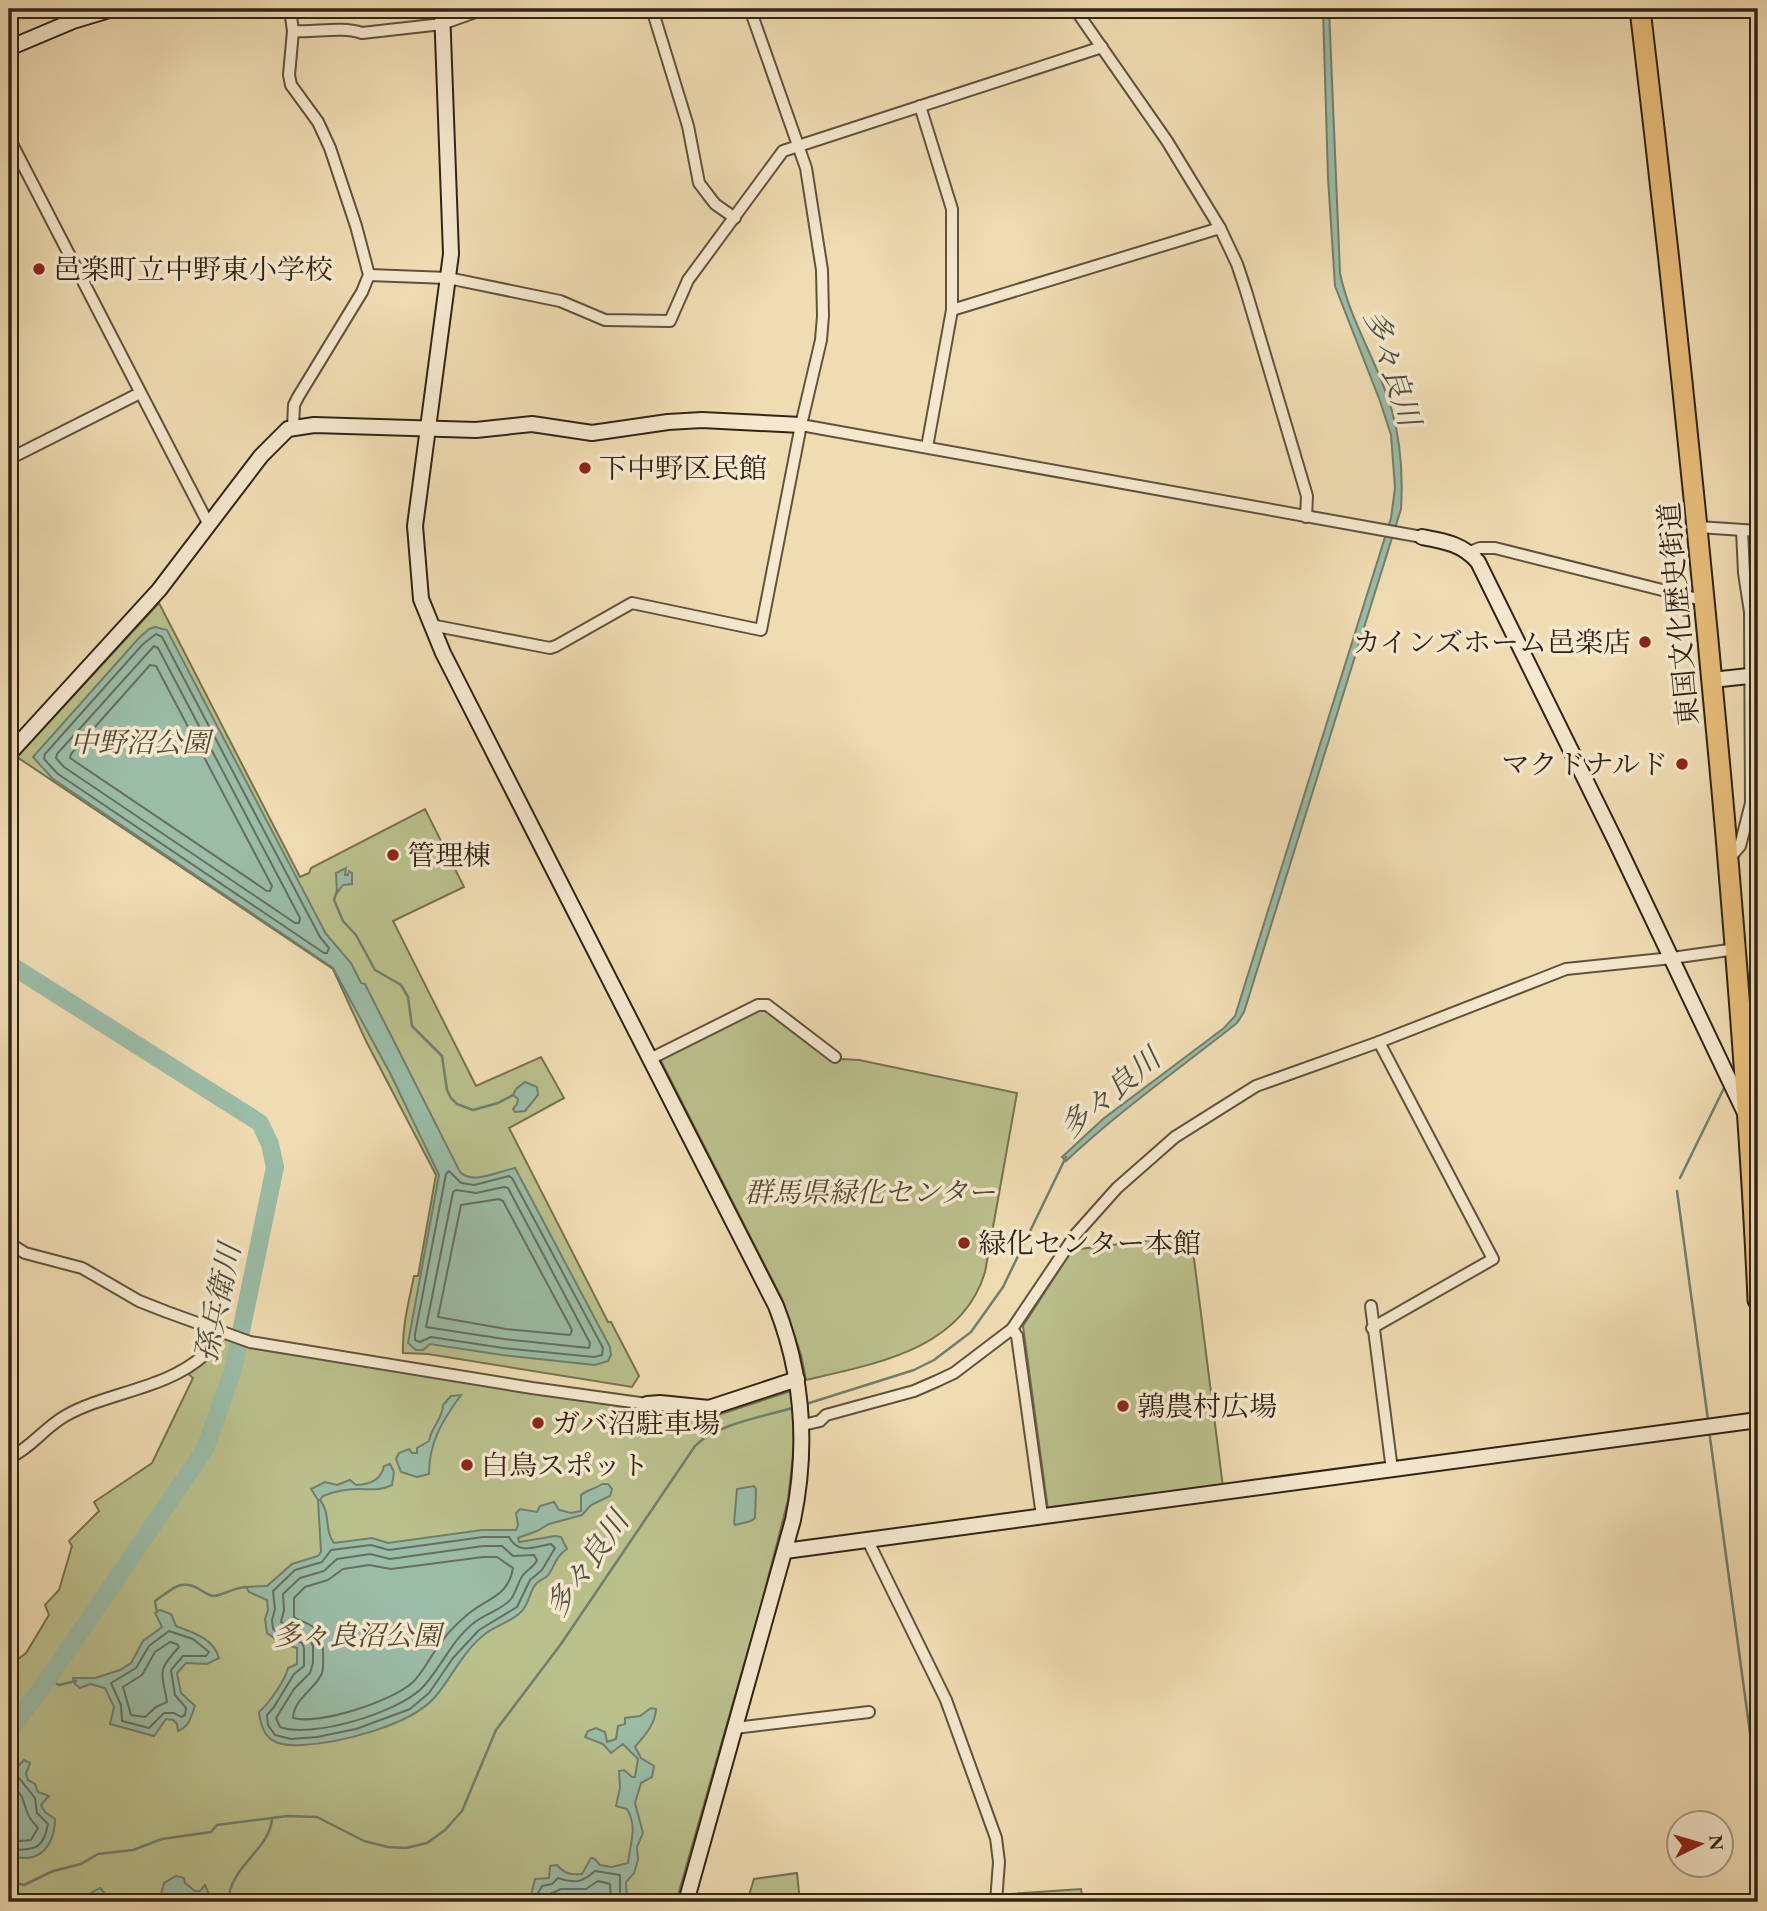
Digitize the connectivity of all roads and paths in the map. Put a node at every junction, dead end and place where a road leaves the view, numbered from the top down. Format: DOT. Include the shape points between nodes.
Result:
graph roads {
  1 [pos="113,9"];
  2 [pos="290,9"];
  3 [pos="442,9"];
  4 [pos="484,9"];
  5 [pos="652,9"];
  6 [pos="750,9"];
  7 [pos="1075,9"];
  8 [pos="1640,9"];
  9 [pos="442,24"];
  10 [pos="293,31"];
  11 [pos="1102,47"];
  12 [pos="9,48"];
  13 [pos="920,106"];
  14 [pos="9,138"];
  15 [pos="797,145"];
  16 [pos="735,218"];
  17 [pos="1220,228"];
  18 [pos="369,275"];
  19 [pos="448,278"];
  20 [pos="952,310"];
  21 [pos="141,393"];
  22 [pos="801,425"];
  23 [pos="293,427"];
  24 [pos="427,427"];
  25 [pos="927,447"];
  26 [pos="9,459"];
  27 [pos="1306,517"];
  28 [pos="209,525"];
  29 [pos="1698,527"];
  30 [pos="1742,530"];
  31 [pos="1758,531"];
  32 [pos="1415,535"];
  33 [pos="1470,552"];
  34 [pos="1706,601"];
  35 [pos="431,625"];
  36 [pos="1754,675"];
  37 [pos="1712,680"];
  38 [pos="9,754"];
  39 [pos="1728,860"];
  40 [pos="1736,949"];
  41 [pos="1672,958"];
  42 [pos="1379,1042"];
  43 [pos="835,1057"];
  44 [pos="650,1059"];
  45 [pos="1755,1127"];
  46 [pos="9,1243"];
  47 [pos="24,1253"];
  48 [pos="9,1256"];
  49 [pos="1758,1300"];
  50 [pos="1371,1306"];
  51 [pos="1372,1328"];
  52 [pos="1012,1329"];
  53 [pos="222,1333"];
  54 [pos="798,1385"];
  55 [pos="647,1404"];
  56 [pos="1758,1420"];
  57 [pos="803,1423"];
  58 [pos="9,1458"];
  59 [pos="1392,1470"];
  60 [pos="1042,1516"];
  61 [pos="868,1541"];
  62 [pos="785,1551"];
  63 [pos="869,1712"];
  64 [pos="735,1728"];
  65 [pos="686,1902"];
  66 [pos="996,1902"];
  1 -- 12 [label="street"];
  2 -- 10 [label="street"];
  3 -- 9 [label="street"];
  4 -- 9 [label="street"];
  5 -- 16 [label="street" via="688,126 699,183 715,204"];
  6 -- 15 [label="street"];
  7 -- 11 [label="street"];
  8 -- 29 [label="highway, 東国文化歴史街道"];
  9 -- 10 [label="street" via="362,33"];
  9 -- 19 [label="street" via="452,239"];
  10 -- 18 [label="street" via="291,85 330,148"];
  11 -- 13 [label="street"];
  11 -- 17 [label="street"];
  13 -- 15 [label="street"];
  13 -- 20 [label="street" via="952,209"];
  14 -- 21 [label="street"];
  15 -- 16 [label="street" via="783,151"];
  15 -- 22 [label="street" via="806,168 817,234 823,316"];
  16 -- 19 [label="street" via="688,280 670,321 605,320 560,301"];
  17 -- 20 [label="street"];
  17 -- 27 [label="street" via="1246,290 1307,496"];
  18 -- 19 [label="street"];
  18 -- 23 [label="street" via="298,397"];
  19 -- 24 [label="street"];
  20 -- 25 [label="street"];
  21 -- 26 [label="street"];
  21 -- 28 [label="street"];
  22 -- 24 [label="street" via="702,420 592,433 532,424 476,430"];
  22 -- 25 [label="street"];
  22 -- 35 [label="street" via="761,630 632,603 550,648"];
  23 -- 24 [label="street"];
  23 -- 28 [label="street" via="261,456"];
  24 -- 35 [label="street" via="415,526 421,599"];
  25 -- 27 [label="street"];
  27 -- 32 [label="street"];
  28 -- 38 [label="street" via="159,590"];
  29 -- 30 [label="street"];
  29 -- 34 [label="highway, 東国文化歴史街道"];
  30 -- 31 [label="street"];
  30 -- 36 [label="street"];
  32 -- 33 [label="street"];
  33 -- 34 [label="street" via="1495,548"];
  33 -- 41 [label="street" via="1498,600"];
  34 -- 37 [label="highway, 東国文化歴史街道"];
  35 -- 44 [label="street"];
  36 -- 37 [label="street"];
  36 -- 39 [label="street" via="1751,803 1740,846"];
  37 -- 39 [label="highway, 東国文化歴史街道"];
  39 -- 40 [label="highway, 東国文化歴史街道"];
  40 -- 41 [label="street"];
  40 -- 45 [label="highway, 東国文化歴史街道"];
  41 -- 42 [label="street" via="1566,969"];
  41 -- 45 [label="street"];
  42 -- 51 [label="street" via="1493,1259"];
  42 -- 52 [label="street" via="1256,1086 1175,1137 1093,1213"];
  43 -- 44 [label="street" via="767,1005 758,1005"];
  44 -- 54 [label="street" via="776,1306"];
  45 -- 49 [label="highway, 東国文化歴史街道"];
  46 -- 47 [label="street"];
  47 -- 48 [label="street"];
  47 -- 53 [label="street" via="82,1268 139,1301"];
  50 -- 51 [label="street"];
  51 -- 59 [label="street"];
  52 -- 57 [label="street" via="937,1381"];
  52 -- 60 [label="street" via="1017,1336"];
  53 -- 55 [label="street" via="250,1342"];
  53 -- 58 [label="street" via="204,1356 182,1369 67,1415"];
  54 -- 55 [label="street" via="709,1408"];
  54 -- 57 [label="street"];
  56 -- 59 [label="street"];
  57 -- 62 [label="street" via="799,1494"];
  59 -- 60 [label="street"];
  60 -- 61 [label="street"];
  61 -- 62 [label="street"];
  61 -- 66 [label="street" via="946,1700 996,1838"];
  62 -- 64 [label="street"];
  63 -- 64 [label="street"];
  64 -- 65 [label="street"];
}
